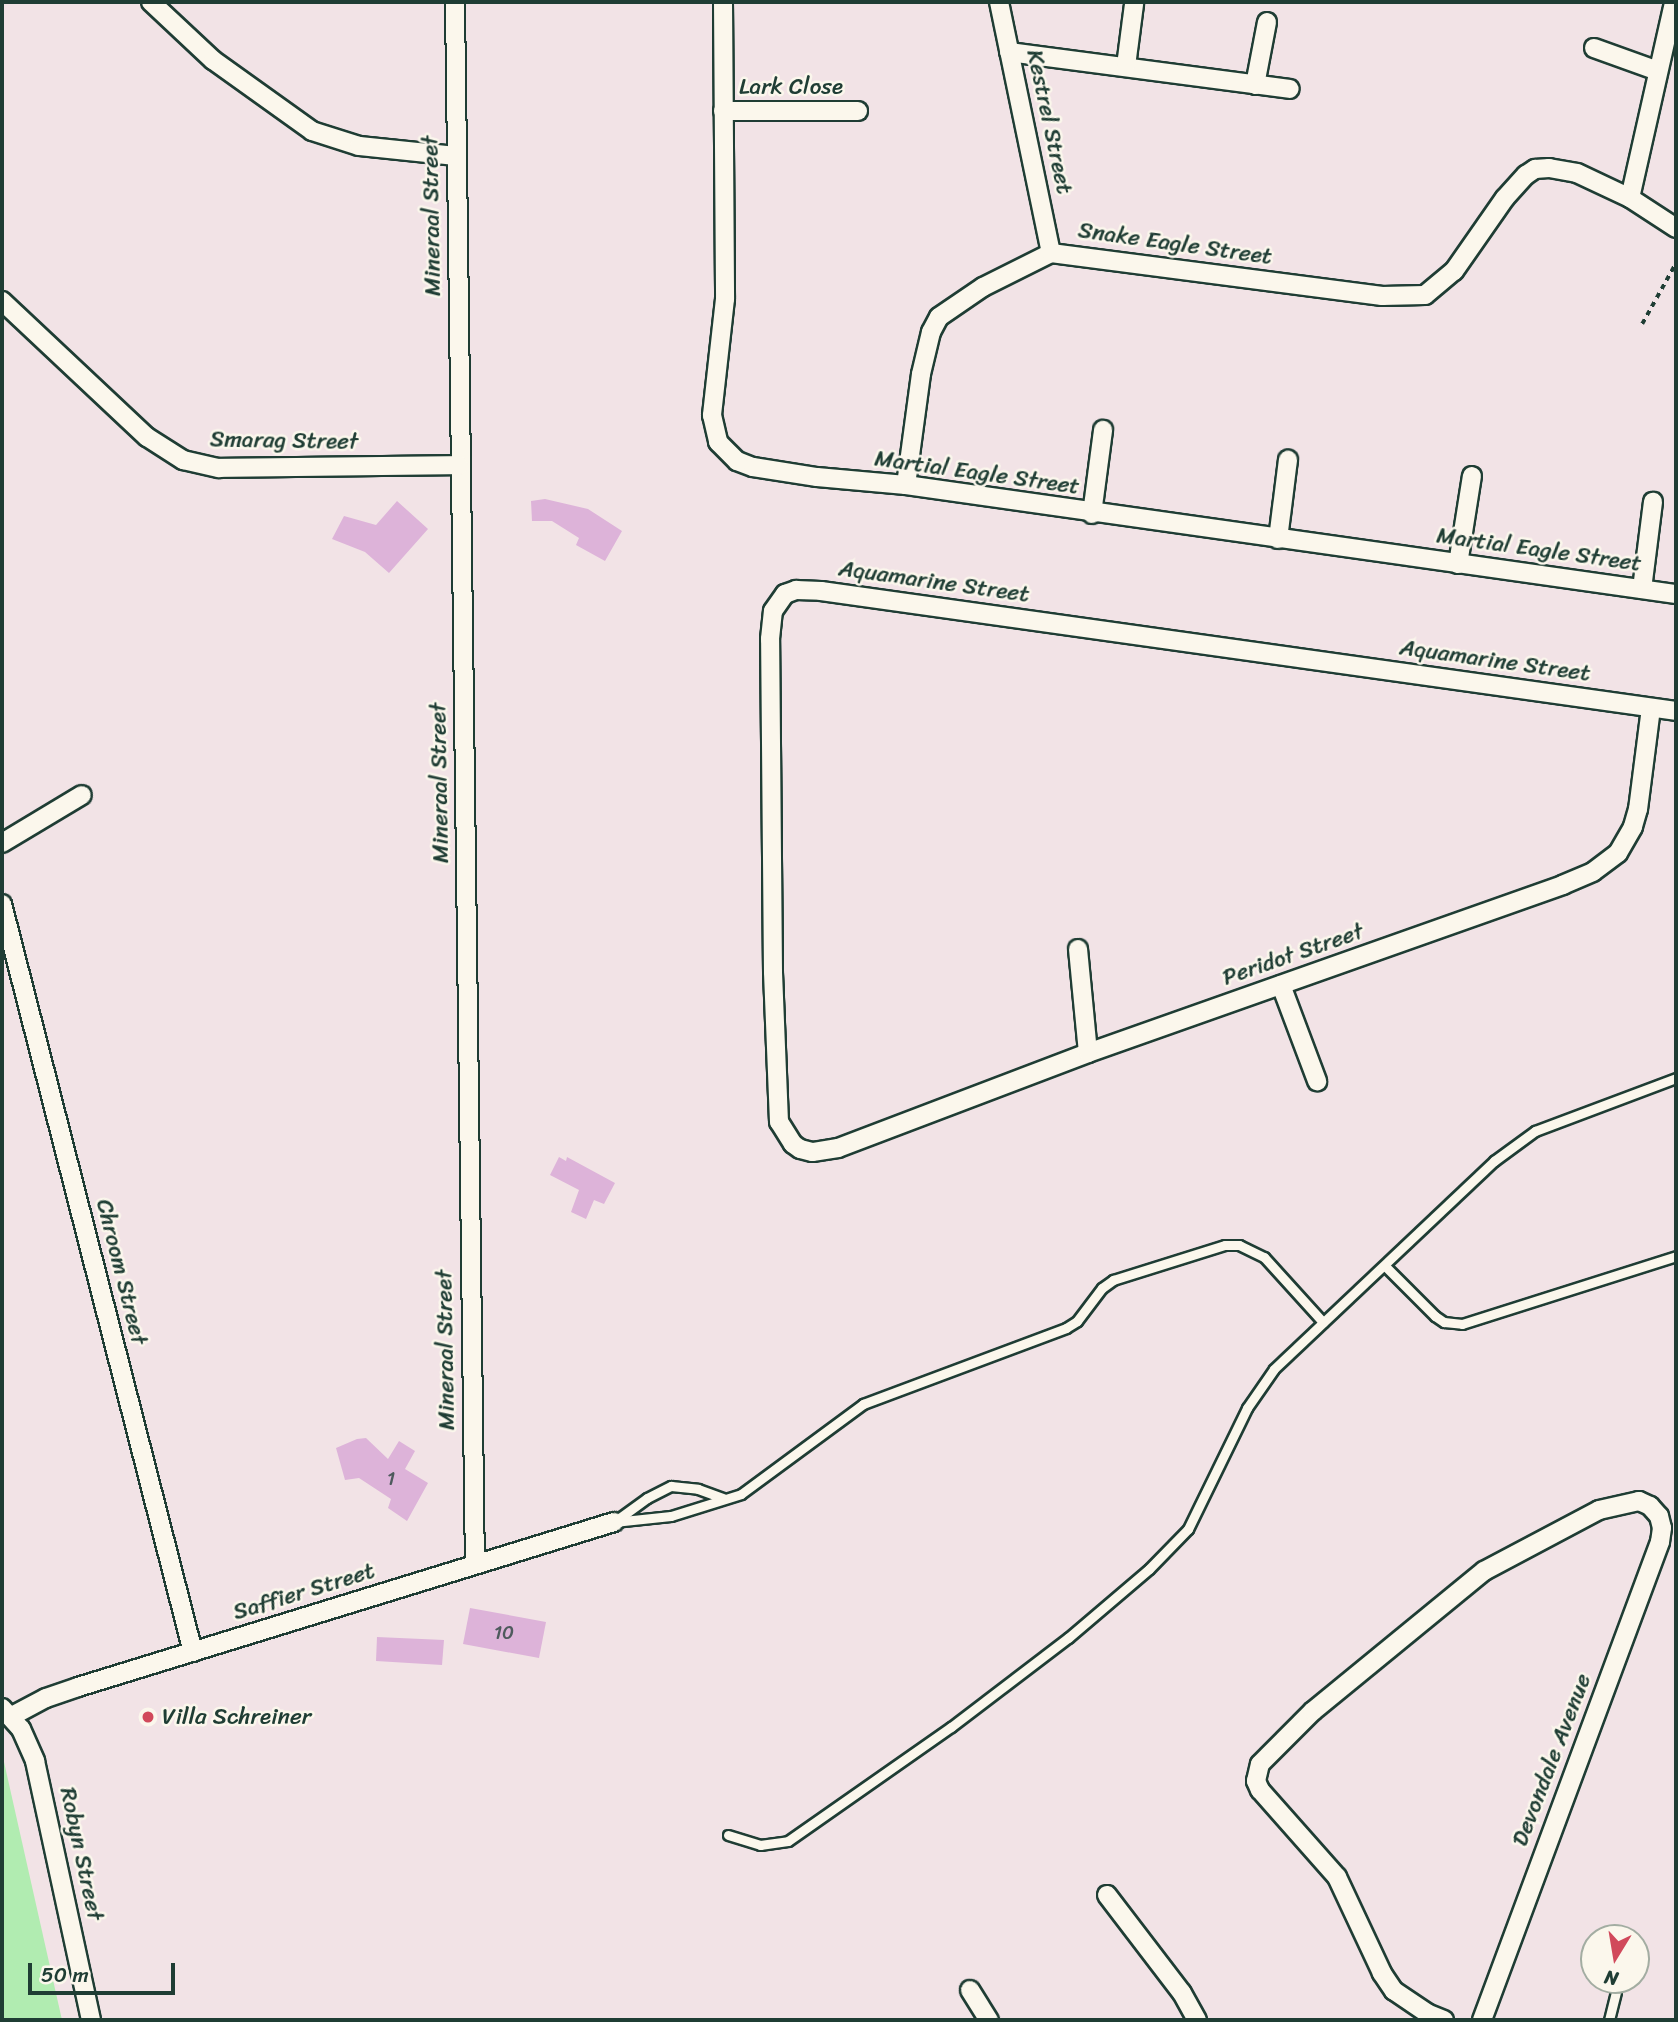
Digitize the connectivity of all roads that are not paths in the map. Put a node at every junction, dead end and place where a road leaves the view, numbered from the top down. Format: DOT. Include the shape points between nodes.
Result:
graph roads {
  1 [pos="151,2"];
  2 [pos="455,2"];
  3 [pos="723,2"];
  4 [pos="999,2"];
  5 [pos="1674,2"];
  6 [pos="1134,4"];
  7 [pos="1266,22"];
  8 [pos="1594,48"];
  9 [pos="1009,52"];
  10 [pos="1126,66"];
  11 [pos="1658,71"];
  12 [pos="1255,85"];
  13 [pos="1290,89"];
  14 [pos="723,111"];
  15 [pos="858,111"];
  16 [pos="456,156"];
  17 [pos="1630,198"];
  18 [pos="1676,228"];
  19 [pos="1051,253"];
  20 [pos="2,302"];
  21 [pos="1103,430"];
  22 [pos="1288,460"];
  23 [pos="459,465"];
  24 [pos="1472,476"];
  25 [pos="906,485"];
  26 [pos="1653,502"];
  27 [pos="1092,514"];
  28 [pos="1278,539"];
  29 [pos="1458,564"];
  30 [pos="1642,589"];
  31 [pos="1676,594"];
  32 [pos="1651,708"];
  33 [pos="1676,711"];
  34 [pos="82,795"];
  35 [pos="2,844"];
  36 [pos="2,904"];
  37 [pos="1077,949"];
  38 [pos="1282,985"];
  39 [pos="1088,1053"];
  40 [pos="1676,1078"];
  41 [pos="1317,1081"];
  42 [pos="838,1149"];
  43 [pos="1676,1256"];
  44 [pos="1385,1266"];
  45 [pos="1323,1322"];
  46 [pos="723,1498"];
  47 [pos="614,1522"];
  48 [pos="475,1564"];
  49 [pos="193,1652"];
  50 [pos="7,1712"];
  51 [pos="728,1836"];
  52 [pos="1107,1895"];
  53 [pos="970,1990"];
  54 [pos="1615,1994"];
  55 [pos="91,2020"];
  56 [pos="989,2020"];
  57 [pos="1197,2020"];
  58 [pos="1444,2020"];
  59 [pos="1482,2020"];
  60 [pos="1609,2020"];
  1 -- 16 [label="street" via="213,60 312,131 359,146"];
  2 -- 16 [label="street, Mineraal Street"];
  3 -- 14 [label="street, Martial Eagle Street"];
  4 -- 9 [label="street, Kestrel Street"];
  5 -- 11 [label="street"];
  6 -- 10 [label="street"];
  7 -- 12 [label="street"];
  8 -- 11 [label="street"];
  9 -- 10 [label="street"];
  9 -- 19 [label="street, Kestrel Street"];
  10 -- 12 [label="street"];
  11 -- 17 [label="street"];
  12 -- 13 [label="street"];
  14 -- 15 [label="street, Lark Close"];
  14 -- 25 [label="street, Martial Eagle Street" via="726,299 712,415 718,442 737,461 753,467"];
  16 -- 23 [label="street, Mineraal Street"];
  17 -- 18 [label="street"];
  17 -- 19 [label="street, Snake Eagle Street" via="1563,168 1535,169 1505,198 1454,271 1425,295 1382,296"];
  19 -- 25 [label="street, Snake Eagle Street" via="983,287 939,317 921,374"];
  20 -- 23 [label="street, Smarag Street" via="147,438 183,460 219,468"];
  21 -- 27 [label="street"];
  22 -- 28 [label="street"];
  23 -- 48 [label="street, Mineraal Street"];
  24 -- 29 [label="street"];
  25 -- 27 [label="street, Martial Eagle Street"];
  26 -- 30 [label="street"];
  27 -- 28 [label="street, Martial Eagle Street"];
  28 -- 29 [label="street, Martial Eagle Street"];
  29 -- 30 [label="street, Martial Eagle Street"];
  30 -- 31 [label="street, Martial Eagle Street"];
  32 -- 33 [label="street, Aquamarine Street"];
  32 -- 38 [label="street, Peridot Street" via="1638,809 1628,839 1606,864 1563,885"];
  32 -- 42 [label="street, Aquamarine Street" via="821,591 785,594 773,611 770,639 776,1103 779,1122 793,1144 812,1152"];
  34 -- 35 [label="street"];
  36 -- 49 [label="street, Chroom Street"];
  37 -- 39 [label="street"];
  38 -- 39 [label="street, Peridot Street"];
  38 -- 41 [label="street"];
  39 -- 42 [label="street, Peridot Street"];
  40 -- 44 [label="lane" via="1564,1118 1525,1137"];
  43 -- 44 [label="lane" via="1462,1324 1435,1316"];
  44 -- 45 [label="lane"];
  45 -- 46 [label="lane" via="1264,1257 1239,1245 1225,1245 1112,1280 1066,1328 863,1404 747,1490"];
  45 -- 51 [label="lane" via="1259,1386 1195,1519 1149,1569 951,1727 804,1831 788,1841 767,1845"];
  46 -- 47 [label="lane" via="671,1516"];
  46 -- 47 [label="lane" via="671,1486"];
  47 -- 48 [label="street, Saffier Street"];
  48 -- 49 [label="street, Saffier Street"];
  49 -- 50 [label="street, Saffier Street"];
  50 -- 55 [label="street, Robyn Street" via="27,1741 45,1797"];
  52 -- 57 [label="street" via="1182,1993"];
  53 -- 56 [label="street"];
  54 -- 60 [label="lane"];
  58 -- 59 [label="street, Devondale Avenue" via="1394,1991 1337,1877 1260,1790 1256,1782 1259,1764 1313,1711 1484,1571 1599,1510 1639,1501 1659,1516 1662,1528 1654,1562"];
}
